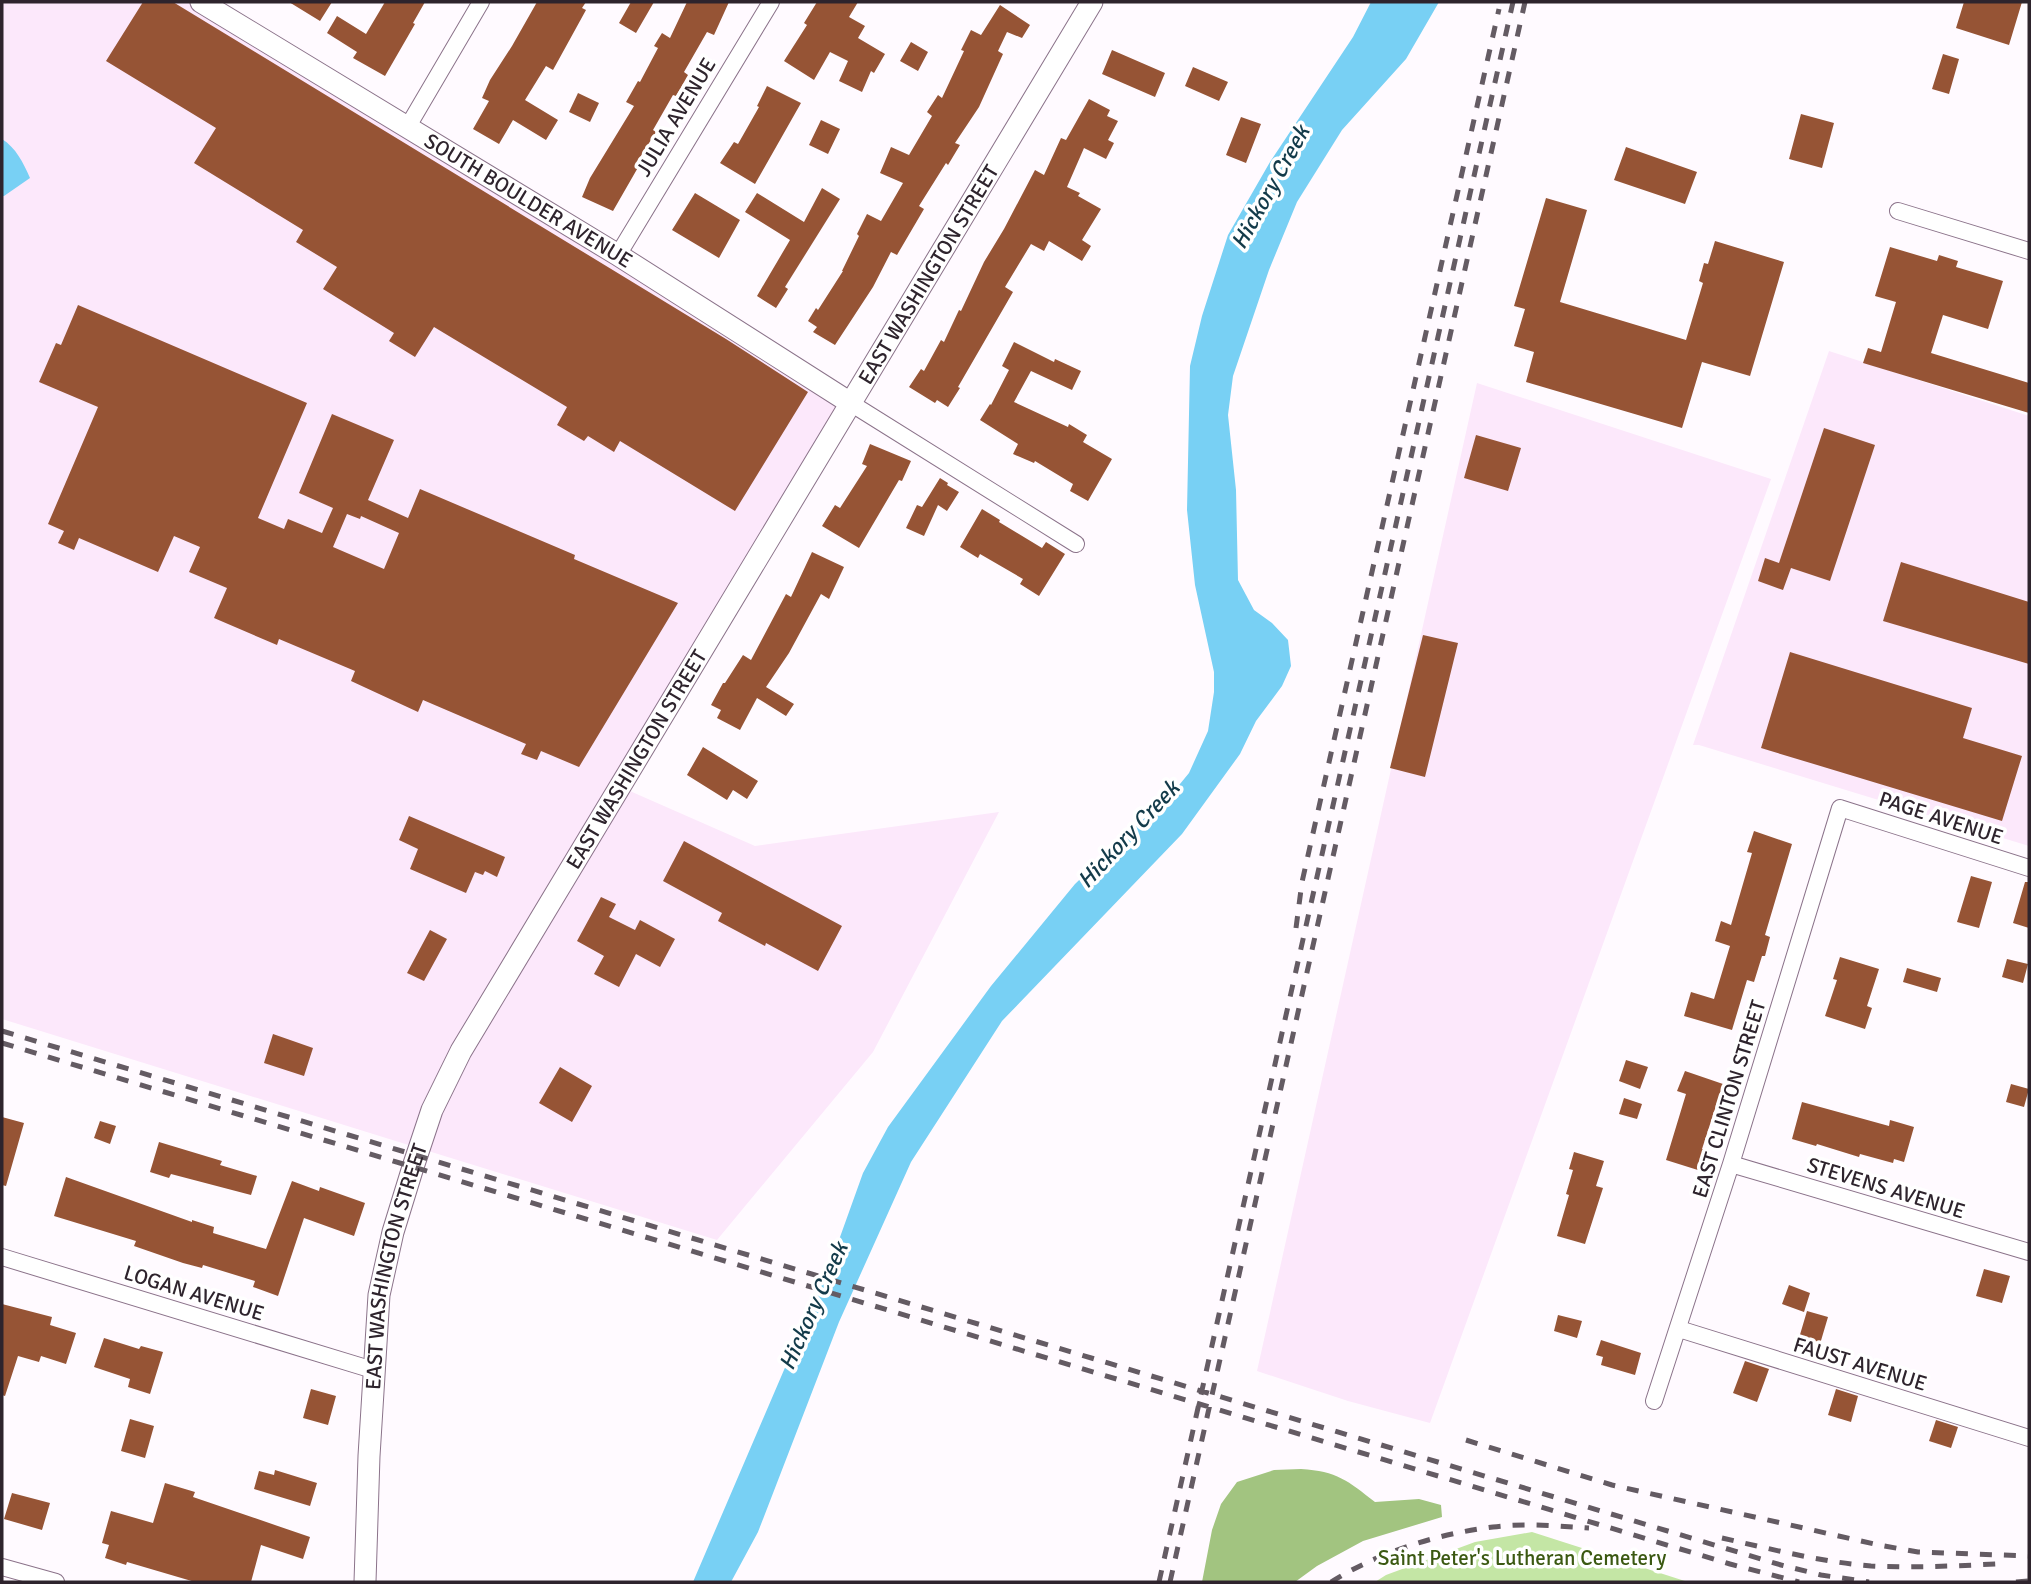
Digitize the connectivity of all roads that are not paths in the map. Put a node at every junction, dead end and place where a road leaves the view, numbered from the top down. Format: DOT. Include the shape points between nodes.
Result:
graph roads {
  1 [pos="201,2"];
  2 [pos="481,2"];
  3 [pos="771,2"];
  4 [pos="1092,2"];
  5 [pos="407,128"];
  6 [pos="1898,211"];
  7 [pos="2029,251"];
  8 [pos="618,255"];
  9 [pos="852,404"];
  10 [pos="1076,544"];
  11 [pos="1840,808"];
  12 [pos="2029,868"];
  13 [pos="1731,1164"];
  14 [pos="2029,1252"];
  15 [pos="2,1257"];
  16 [pos="1679,1329"];
  17 [pos="373,1370"];
  18 [pos="1654,1401"];
  19 [pos="2029,1438"];
  20 [pos="2,1567"];
  21 [pos="56,1582"];
  22 [pos="365,1582"];
  1 -- 5 [label="street, SOUTH BOULDER AVENUE"];
  2 -- 5 [label="street"];
  3 -- 8 [label="street, JULIA AVENUE"];
  4 -- 9 [label="street, EAST WASHINGTON STREET"];
  5 -- 8 [label="street, SOUTH BOULDER AVENUE"];
  6 -- 7 [label="street"];
  8 -- 9 [label="street, SOUTH BOULDER AVENUE"];
  9 -- 10 [label="street"];
  9 -- 17 [label="street, EAST WASHINGTON STREET" via="461,1051 432,1110 393,1232 379,1295"];
  11 -- 12 [label="street, PAGE AVENUE"];
  11 -- 13 [label="street, EAST CLINTON STREET"];
  13 -- 14 [label="street, STEVENS AVENUE"];
  13 -- 16 [label="street, EAST CLINTON STREET"];
  15 -- 17 [label="street, LOGAN AVENUE"];
  16 -- 18 [label="street, EAST CLINTON STREET"];
  16 -- 19 [label="street, FAUST AVENUE"];
  17 -- 22 [label="street, EAST WASHINGTON STREET"];
  20 -- 21 [label="street"];
}
